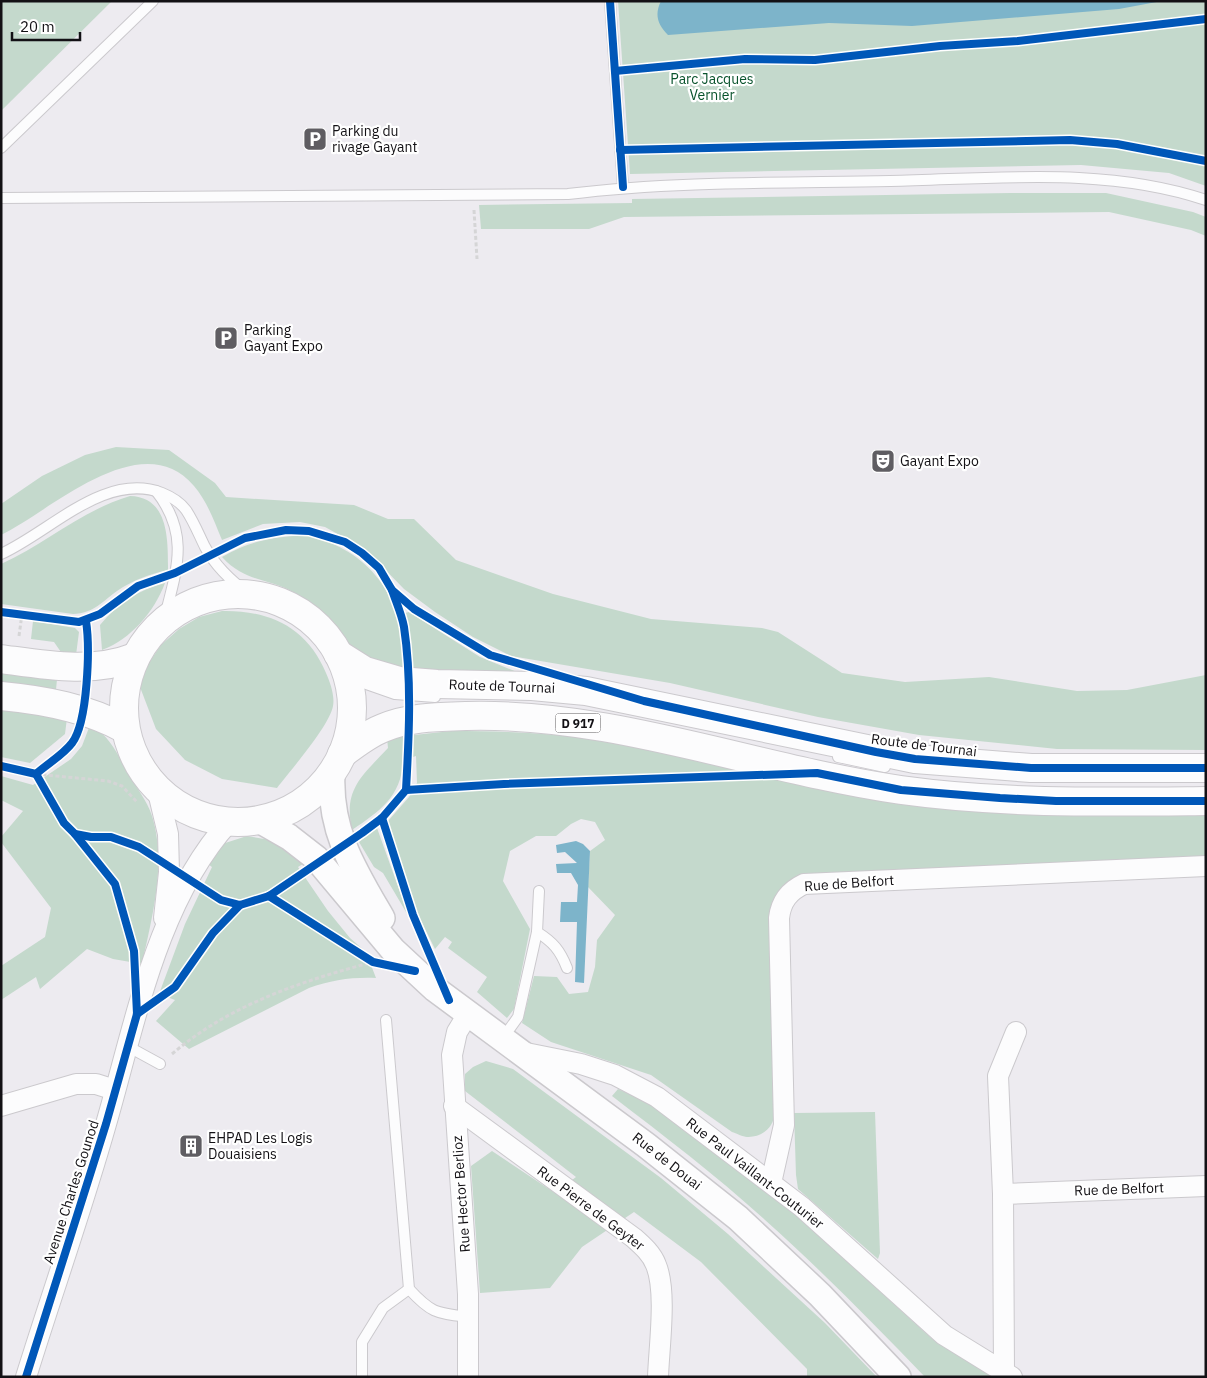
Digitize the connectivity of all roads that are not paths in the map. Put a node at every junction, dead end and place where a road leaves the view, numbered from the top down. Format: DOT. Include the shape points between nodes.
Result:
graph roads {
  1 [pos="153,1"];
  2 [pos="610,1"];
  3 [pos="1,148"];
  4 [pos="623,187"];
  5 [pos="2,197"];
  6 [pos="1206,200"];
  7 [pos="155,490"];
  8 [pos="1,554"];
  9 [pos="249,594"];
  10 [pos="164,620"];
  11 [pos="9,652"];
  12 [pos="135,658"];
  13 [pos="342,664"];
  14 [pos="1,696"];
  15 [pos="449,697"];
  16 [pos="630,711"];
  17 [pos="705,727"];
  18 [pos="125,729"];
  19 [pos="827,754"];
  20 [pos="337,763"];
  21 [pos="891,768"];
  22 [pos="1206,768"];
  23 [pos="148,797"];
  24 [pos="1206,800"];
  25 [pos="259,820"];
  26 [pos="229,822"];
  27 [pos="1206,866"];
  28 [pos="539,891"];
  29 [pos="536,932"];
  30 [pos="163,935"];
  31 [pos="567,968"];
  32 [pos="415,971"];
  33 [pos="468,1014"];
  34 [pos="386,1020"];
  35 [pos="1016,1032"];
  36 [pos="511,1045"];
  37 [pos="127,1046"];
  38 [pos="160,1064"];
  39 [pos="115,1090"];
  40 [pos="1,1106"];
  41 [pos="454,1106"];
  42 [pos="771,1183"];
  43 [pos="1206,1186"];
  44 [pos="1003,1194"];
  45 [pos="409,1289"];
  46 [pos="468,1317"];
  47 [pos="1008,1374"];
  48 [pos="26,1377"];
  49 [pos="362,1377"];
  50 [pos="468,1377"];
  51 [pos="658,1377"];
  52 [pos="898,1377"];
  1 -- 3 [label="lane"];
  2 -- 4 [label="lane"];
  4 -- 5 [label="lane" via="568,194"];
  4 -- 6 [label="lane" via="1055,178 1129,181"];
  7 -- 8 [label="lane" via="134,487 106,494"];
  7 -- 9 [label="lane" via="171,496 185,509 210,557 226,576"];
  7 -- 10 [label="lane" via="171,513 178,534 175,573"];
  9 -- 10 [label="main road" via="210,597 186,606"];
  9 -- 13 [label="main road" via="273,600 306,616 324,634"];
  10 -- 12 [label="main road"];
  11 -- 12 [label="main road" via="74,667 113,664"];
  12 -- 18 [label="main road" via="124,692"];
  13 -- 15 [label="lane" via="366,686 395,694"];
  13 -- 20 [label="main road" via="351,697 351,714"];
  13 -- 22 [label="main road, Route de Tournai / D 917" via="399,681 586,691 915,759 1030,768"];
  14 -- 18 [label="main road" via="70,707"];
  16 -- 17 [label="lane"];
  18 -- 23 [label="main road"];
  19 -- 21 [label="lane"];
  20 -- 24 [label="main road, D 917" via="366,736 403,722 438,717 535,718 623,730 901,790 1056,801"];
  20 -- 25 [label="main road" via="315,792 294,807"];
  20 -- 32 [label="street, Rue de Douai" via="333,810 342,843"];
  23 -- 26 [label="main road" via="206,818"];
  23 -- 30 [label="street, Avenue Charles Gounod" via="167,823 169,853"];
  25 -- 26 [label="main road"];
  25 -- 32 [label="street, Rue de Douai" via="316,858 393,950"];
  26 -- 30 [label="street, Avenue Charles Gounod" via="193,872"];
  27 -- 42 [label="street, Rue de Belfort" via="804,884 796,888 783,901 779,918 784,1125"];
  28 -- 29 [label="lane"];
  29 -- 31 [label="lane" via="553,943"];
  29 -- 36 [label="lane"];
  30 -- 37 [label="street, Avenue Charles Gounod"];
  32 -- 33 [label="street, Rue de Douai"];
  33 -- 36 [label="street, Rue de Douai"];
  33 -- 41 [label="street, Rue Hector Berlioz" via="457,1032 453,1048"];
  34 -- 45 [label="lane"];
  35 -- 44 [label="street" via="998,1076"];
  36 -- 42 [label="street, Rue Paul Vaillant-Couturier" via="629,1081 671,1107"];
  36 -- 52 [label="street, Rue de Douai" via="716,1200 798,1273"];
  37 -- 38 [label="lane"];
  37 -- 39 [label="street, Avenue Charles Gounod"];
  39 -- 40 [label="street" via="96,1084 76,1084"];
  39 -- 48 [label="street, Avenue Charles Gounod"];
  41 -- 46 [label="street, Rue Hector Berlioz"];
  41 -- 51 [label="street, Rue Pierre de Geyter" via="634,1238 650,1255 656,1264 660,1284"];
  42 -- 47 [label="street, Rue Paul Vaillant-Couturier" via="944,1335"];
  43 -- 44 [label="street, Rue de Belfort"];
  44 -- 47 [label="street"];
  45 -- 46 [label="lane" via="427,1308"];
  45 -- 49 [label="lane" via="383,1308 362,1342"];
  46 -- 50 [label="street, Rue Hector Berlioz"];
}
